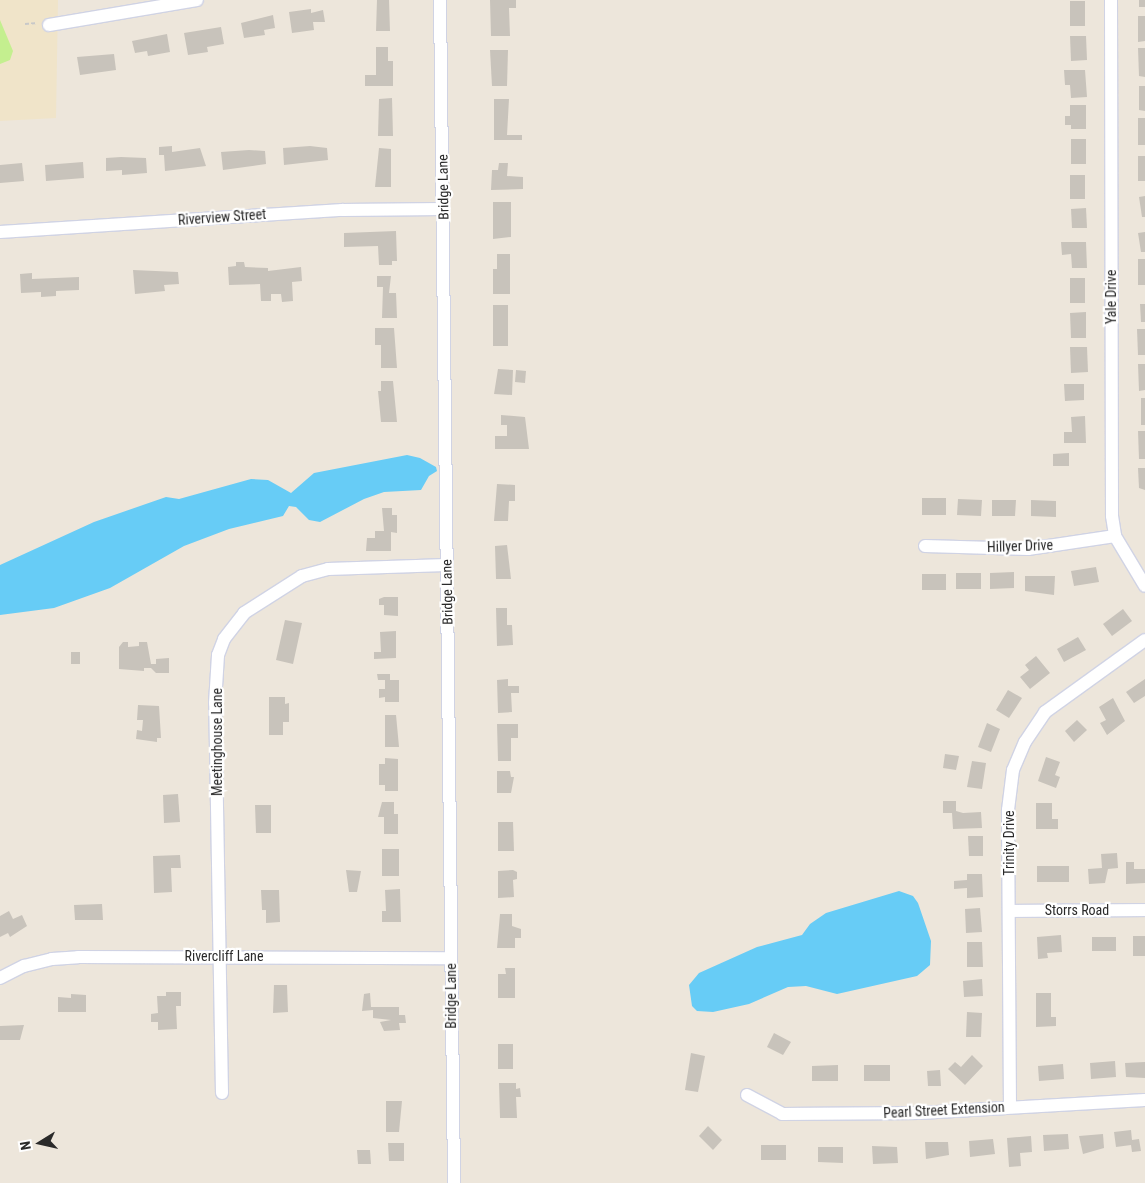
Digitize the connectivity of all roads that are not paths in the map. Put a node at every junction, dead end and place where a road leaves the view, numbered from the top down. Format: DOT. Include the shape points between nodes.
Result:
graph roads {
  1 [pos="198,0"];
  2 [pos="440,0"];
  3 [pos="1111,0"];
  4 [pos="45,24"];
  5 [pos="443,209"];
  6 [pos="0,232"];
  7 [pos="1115,536"];
  8 [pos="925,546"];
  9 [pos="446,565"];
  10 [pos="1145,586"];
  11 [pos="1145,640"];
  12 [pos="1145,910"];
  13 [pos="1009,911"];
  14 [pos="220,955"];
  15 [pos="451,958"];
  16 [pos="0,978"];
  17 [pos="222,1094"];
  18 [pos="747,1095"];
  19 [pos="1145,1100"];
  20 [pos="1010,1107"];
  21 [pos="454,1183"];
  1 -- 4 [label="street"];
  2 -- 5 [label="street, Bridge Lane"];
  3 -- 7 [label="street, Yale Drive" via="1111,472"];
  5 -- 6 [label="street, Riverview Street" via="336,210"];
  5 -- 9 [label="street, Bridge Lane"];
  7 -- 8 [label="street, Hillyer Drive" via="1038,548"];
  7 -- 10 [label="street, Yale Drive"];
  9 -- 14 [label="street, Meetinghouse Lane" via="328,569 302,576 244,613 227,632 218,655 215,703"];
  9 -- 15 [label="street, Bridge Lane"];
  11 -- 13 [label="street, Trinity Drive" via="1045,712 1025,742 1013,770 1008,810"];
  12 -- 13 [label="street, Storrs Road"];
  13 -- 20 [label="street, Trinity Drive"];
  14 -- 15 [label="street, Rivercliff Lane"];
  14 -- 16 [label="street, Rivercliff Lane" via="52,958 24,966"];
  14 -- 17 [label="street, Meetinghouse Lane"];
  15 -- 21 [label="street, Bridge Lane"];
  18 -- 20 [label="street, Pearl Street Extension" via="782,1114 920,1113"];
  19 -- 20 [label="street, Pearl Street Extension"];
}
